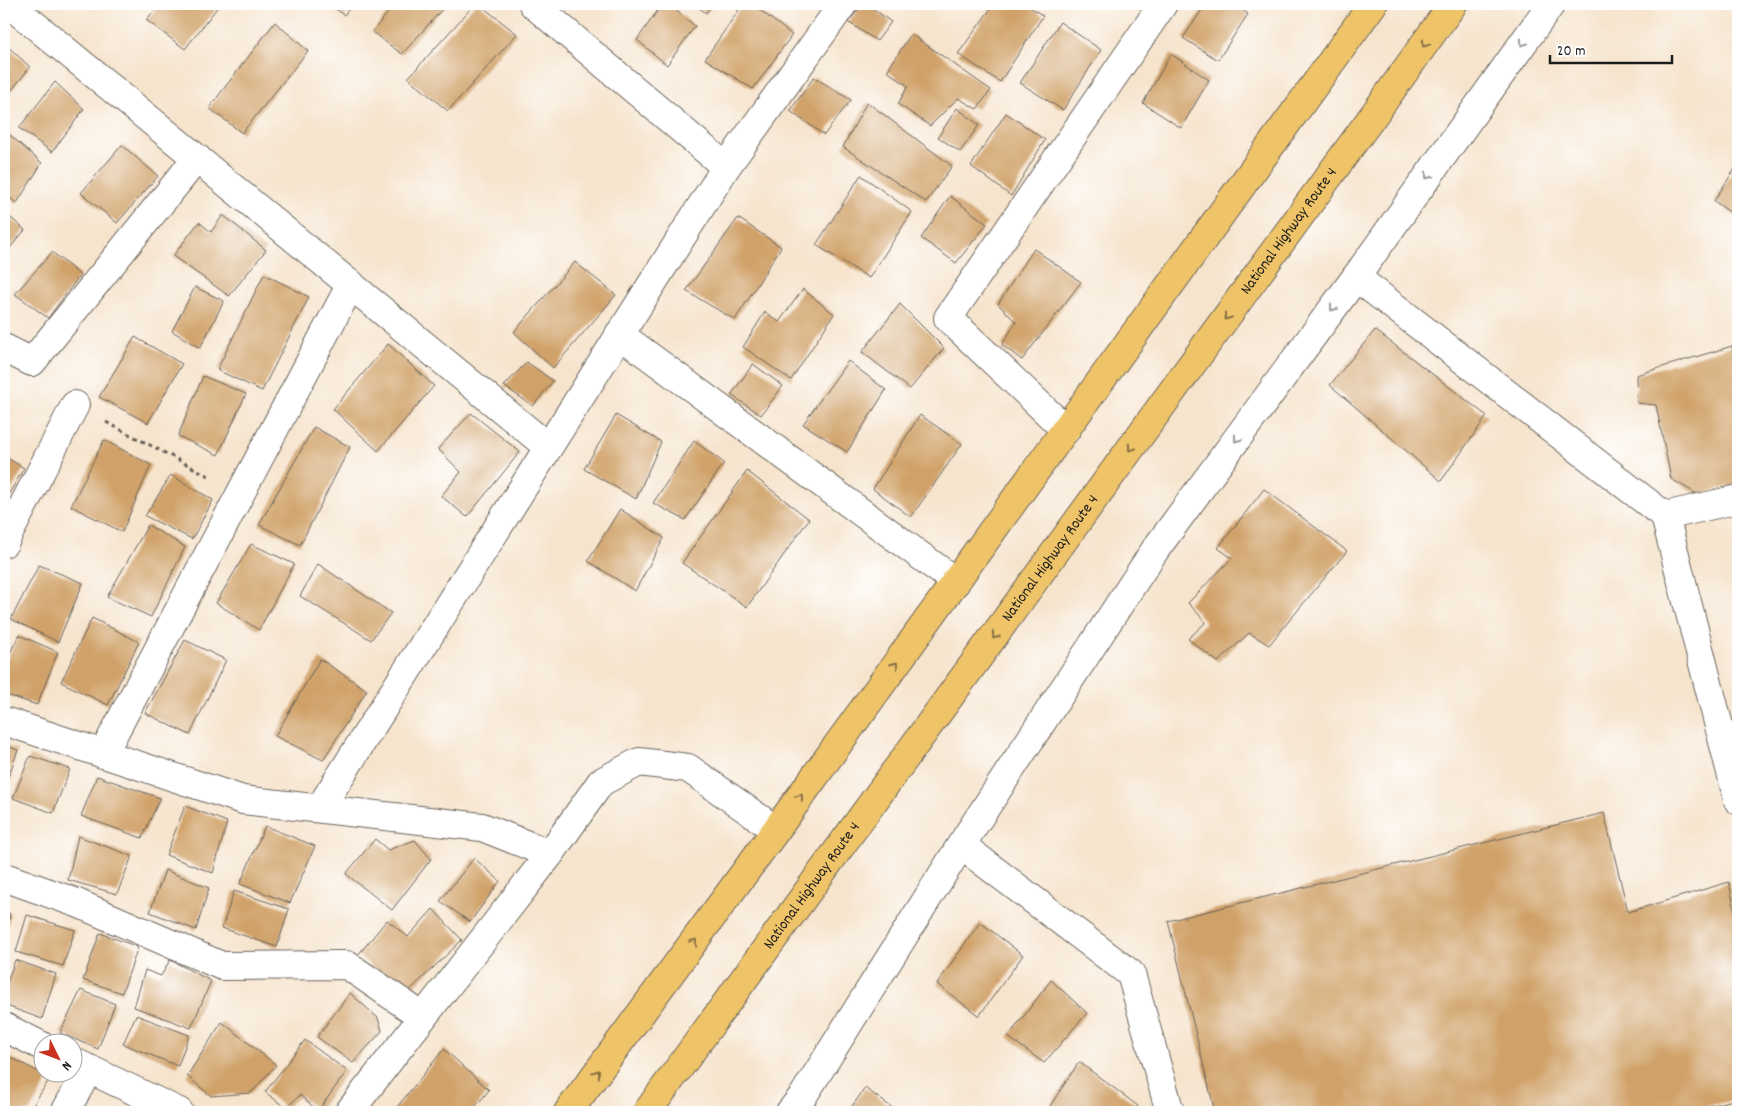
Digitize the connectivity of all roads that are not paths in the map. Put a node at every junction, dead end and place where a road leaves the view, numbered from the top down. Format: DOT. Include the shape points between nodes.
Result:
graph roads {
  1 [pos="9,4"];
  2 [pos="533,4"];
  3 [pos="844,4"];
  4 [pos="1163,4"];
  5 [pos="1374,4"];
  6 [pos="1453,4"];
  7 [pos="1551,4"];
  8 [pos="197,158"];
  9 [pos="726,167"];
  10 [pos="1356,277"];
  11 [pos="351,284"];
  12 [pos="619,334"];
  13 [pos="4,348"];
  14 [pos="75,405"];
  15 [pos="1066,430"];
  16 [pos="548,447"];
  17 [pos="1738,499"];
  18 [pos="1665,516"];
  19 [pos="4,543"];
  20 [pos="956,582"];
  21 [pos="4,721"];
  22 [pos="104,754"];
  23 [pos="1738,800"];
  24 [pos="320,808"];
  25 [pos="776,830"];
  26 [pos="961,845"];
  27 [pos="550,854"];
  28 [pos="4,877"];
  29 [pos="423,1017"];
  30 [pos="4,1027"];
  31 [pos="32,1041"];
  32 [pos="82,1065"];
  33 [pos="75,1084"];
  34 [pos="65,1112"];
  35 [pos="179,1112"];
  36 [pos="349,1112"];
  37 [pos="568,1112"];
  38 [pos="647,1112"];
  39 [pos="790,1112"];
  40 [pos="1170,1112"];
  1 -- 8 [label="street"];
  2 -- 9 [label="street"];
  3 -- 9 [label="street"];
  4 -- 15 [label="street" via="948,318"];
  5 -- 15 [label="highway"];
  6 -- 38 [label="highway, National Highway Route 4, one-way"];
  7 -- 10 [label="street, one-way"];
  8 -- 11 [label="street"];
  8 -- 13 [label="street" via="32,362"];
  9 -- 12 [label="street"];
  10 -- 18 [label="street"];
  10 -- 26 [label="street, one-way" via="1155,550"];
  11 -- 16 [label="street"];
  11 -- 22 [label="street"];
  12 -- 16 [label="street"];
  12 -- 20 [label="street"];
  14 -- 19 [label="street"];
  15 -- 20 [label="highway"];
  16 -- 24 [label="street"];
  17 -- 18 [label="street"];
  18 -- 23 [label="street"];
  25 -- 20 [label="highway, one-way"];
  21 -- 22 [label="street"];
  22 -- 24 [label="street" via="243,800"];
  24 -- 27 [label="street" via="482,826"];
  25 -- 27 [label="street" via="688,768 639,762 601,782"];
  37 -- 25 [label="highway, one-way"];
  26 -- 39 [label="street"];
  26 -- 40 [label="street" via="1131,974"];
  27 -- 29 [label="street"];
  28 -- 29 [label="street" via="77,903 222,966 347,965"];
  29 -- 36 [label="street"];
  30 -- 31 [label="street"];
  32 -- 35 [label="street"];
  33 -- 34 [label="street"];
}
